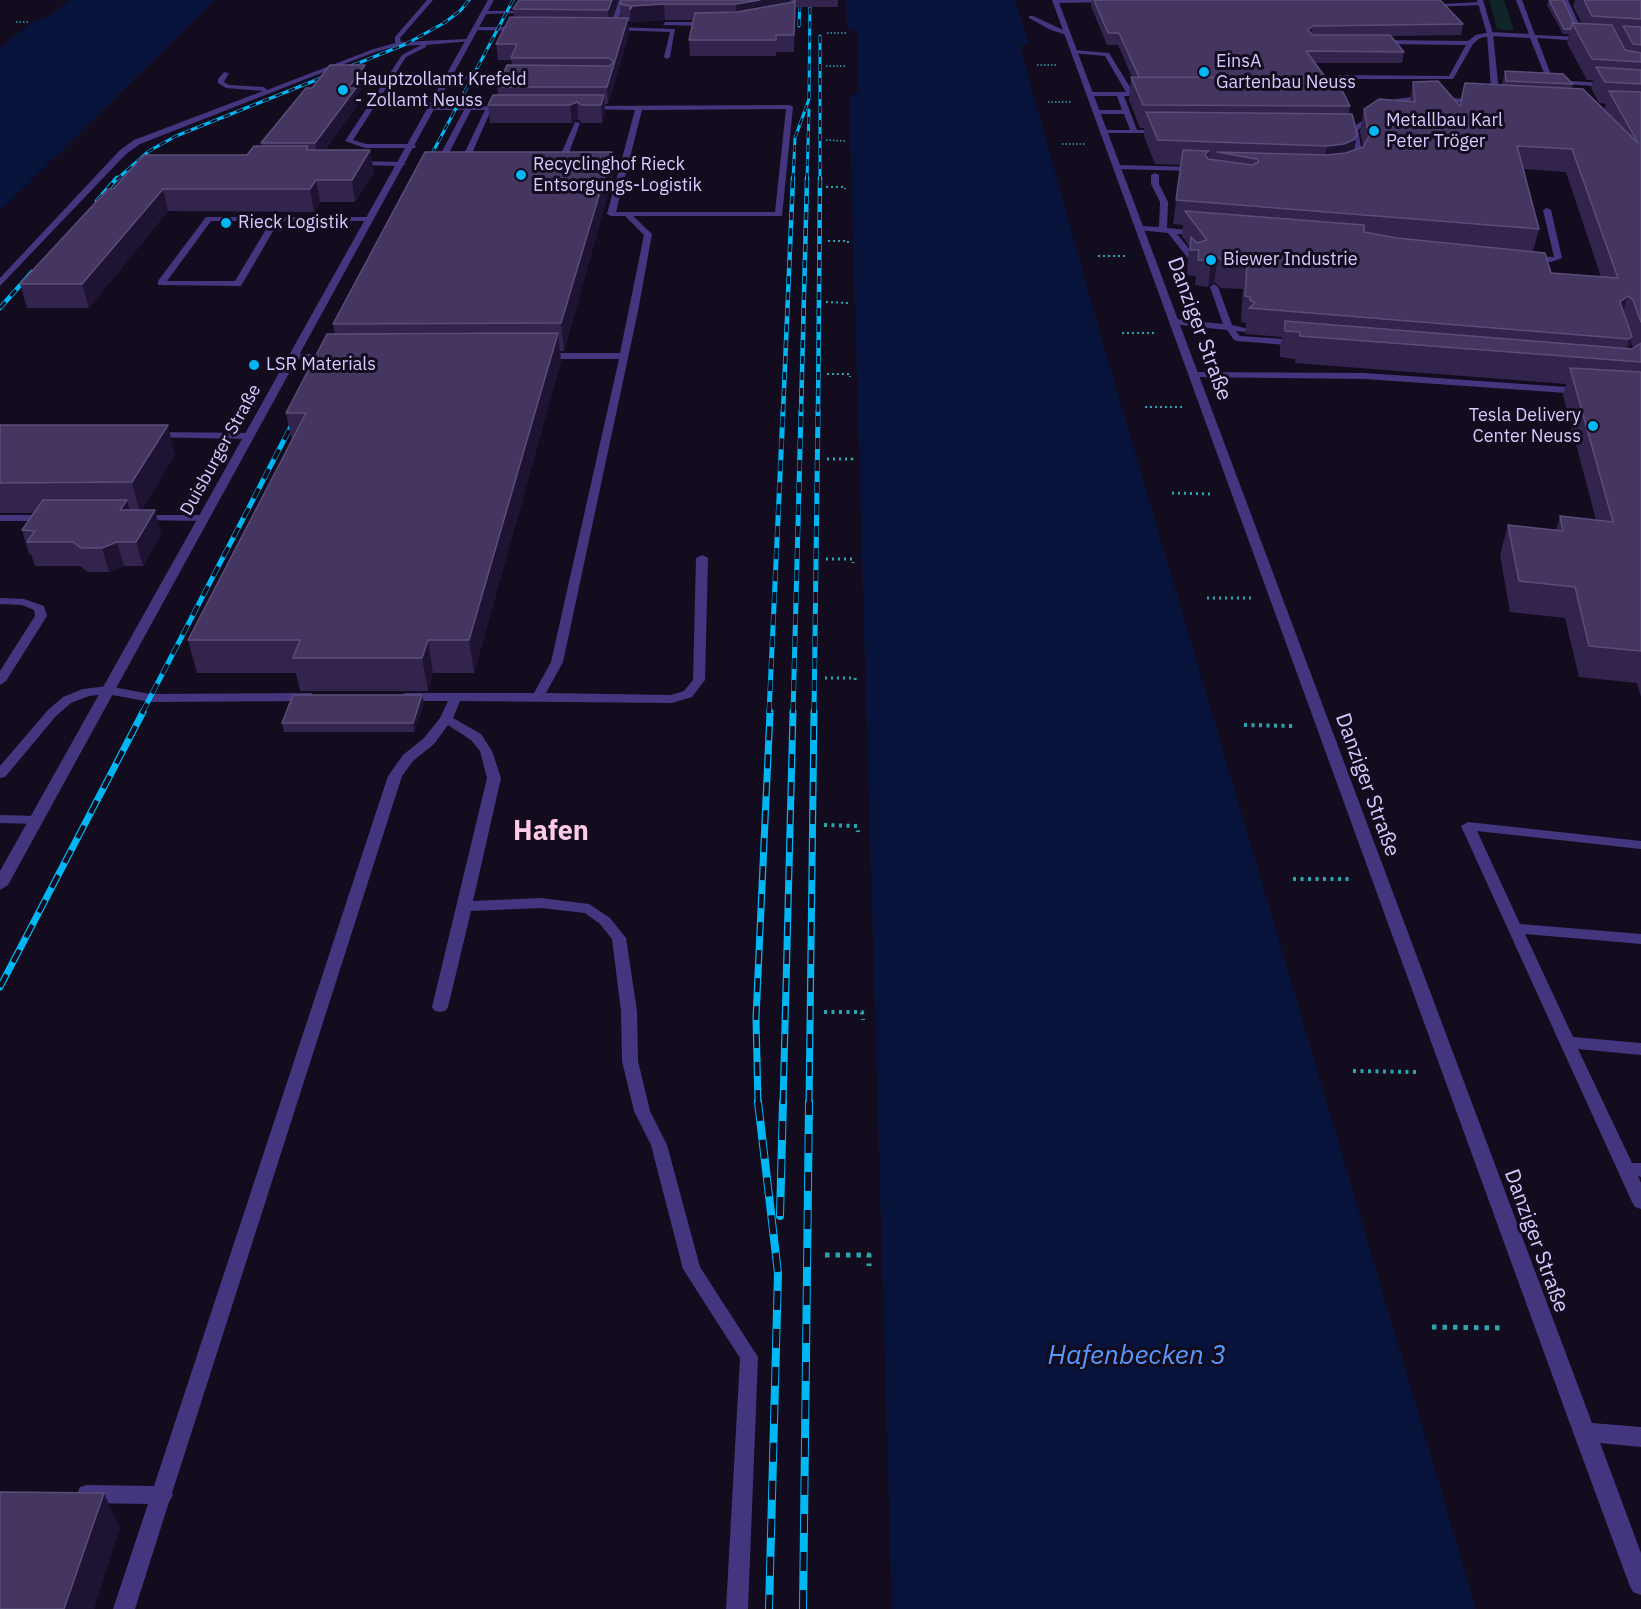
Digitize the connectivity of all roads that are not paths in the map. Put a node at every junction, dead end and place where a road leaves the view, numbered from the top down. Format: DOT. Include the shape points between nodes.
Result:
graph roads {
  1 [pos="429,0"];
  2 [pos="491,0"];
  3 [pos="622,0"];
  4 [pos="1519,0"];
  5 [pos="1565,0"];
  6 [pos="1055,1"];
  7 [pos="1122,2"];
  8 [pos="1481,2"];
  9 [pos="1414,5"];
  10 [pos="521,7"];
  11 [pos="483,13"];
  12 [pos="517,13"];
  13 [pos="1031,17"];
  14 [pos="714,24"];
  15 [pos="511,25"];
  16 [pos="475,29"];
  17 [pos="526,29"];
  18 [pos="605,29"];
  19 [pos="1067,33"];
  20 [pos="1490,34"];
  21 [pos="1532,36"];
  22 [pos="1583,39"];
  23 [pos="1592,40"];
  24 [pos="468,41"];
  25 [pos="432,42"];
  26 [pos="1368,42"];
  27 [pos="1470,43"];
  28 [pos="398,44"];
  29 [pos="1074,52"];
  30 [pos="667,57"];
  31 [pos="226,74"];
  32 [pos="1334,76"];
  33 [pos="448,78"];
  34 [pos="529,79"];
  35 [pos="1641,87"];
  36 [pos="278,88"];
  37 [pos="1120,94"];
  38 [pos="1131,94"];
  39 [pos="1153,94"];
  40 [pos="1084,98"];
  41 [pos="1496,102"];
  42 [pos="1508,103"];
  43 [pos="432,108"];
  44 [pos="469,108"];
  45 [pos="489,108"];
  46 [pos="512,108"];
  47 [pos="582,108"];
  48 [pos="639,108"];
  49 [pos="1096,112"];
  50 [pos="1127,112"];
  51 [pos="577,123"];
  52 [pos="1353,128"];
  53 [pos="1134,132"];
  54 [pos="1169,132"];
  55 [pos="1343,133"];
  56 [pos="1099,138"];
  57 [pos="412,146"];
  58 [pos="466,158"];
  59 [pos="477,158"];
  60 [pos="541,158"];
  61 [pos="344,163"];
  62 [pos="402,164"];
  63 [pos="1210,169"];
  64 [pos="1348,169"];
  65 [pos="1118,170"];
  66 [pos="1155,175"];
  67 [pos="1205,178"];
  68 [pos="1547,210"];
  69 [pos="630,214"];
  70 [pos="276,219"];
  71 [pos="370,219"];
  72 [pos="1167,230"];
  73 [pos="1141,232"];
  74 [pos="1208,233"];
  75 [pos="1177,238"];
  76 [pos="1200,240"];
  77 [pos="1516,257"];
  78 [pos="1197,264"];
  79 [pos="0,283"];
  80 [pos="1214,287"];
  81 [pos="1174,322"];
  82 [pos="1230,327"];
  83 [pos="1245,329"];
  84 [pos="1313,345"];
  85 [pos="624,356"];
  86 [pos="294,357"];
  87 [pos="346,357"];
  88 [pos="532,357"];
  89 [pos="1194,375"];
  90 [pos="1595,392"];
  91 [pos="142,435"];
  92 [pos="249,436"];
  93 [pos="0,518"];
  94 [pos="57,518"];
  95 [pos="125,518"];
  96 [pos="204,518"];
  97 [pos="702,558"];
  98 [pos="0,601"];
  99 [pos="0,681"];
  100 [pos="107,690"];
  101 [pos="456,696"];
  102 [pos="326,697"];
  103 [pos="397,697"];
  104 [pos="538,698"];
  105 [pos="446,719"];
  106 [pos="0,774"];
  107 [pos="0,819"];
  108 [pos="36,820"];
  109 [pos="1641,845"];
  110 [pos="0,885"];
  111 [pos="465,906"];
  112 [pos="1515,928"];
  113 [pos="1641,939"];
  114 [pos="440,1007"];
  115 [pos="1568,1042"];
  116 [pos="1641,1048"];
  117 [pos="1634,1169"];
  118 [pos="1641,1202"];
  119 [pos="1584,1432"];
  120 [pos="1641,1437"];
  121 [pos="70,1494"];
  122 [pos="163,1495"];
  123 [pos="1641,1584"];
  124 [pos="124,1609"];
  125 [pos="737,1609"];
  1 -- 28 [label="lane" via="397,38"];
  2 -- 11 [label="street, Duisburger Straße"];
  3 -- 14 [label="lane" via="614,24"];
  4 -- 21 [label="lane"];
  5 -- 22 [label="lane"];
  6 -- 7 [label="lane"];
  6 -- 19 [label="street, Danziger Straße"];
  8 -- 9 [label="lane"];
  8 -- 20 [label="street"];
  10 -- 12 [label="lane"];
  11 -- 12 [label="lane"];
  11 -- 16 [label="street, Duisburger Straße"];
  12 -- 15 [label="lane"];
  13 -- 19 [label="lane"];
  16 -- 17 [label="lane"];
  16 -- 24 [label="street, Duisburger Straße"];
  18 -- 30 [label="lane" via="673,30"];
  19 -- 29 [label="street, Danziger Straße"];
  20 -- 21 [label="lane"];
  20 -- 27 [label="lane" via="1478,36"];
  20 -- 41 [label="street"];
  21 -- 22 [label="lane"];
  21 -- 35 [label="lane" via="1550,82"];
  22 -- 23 [label="lane"];
  24 -- 25 [label="lane"];
  24 -- 33 [label="street, Duisburger Straße"];
  25 -- 28 [label="lane"];
  25 -- 57 [label="lane" via="404,56 349,141 365,146"];
  26 -- 27 [label="lane"];
  27 -- 32 [label="lane" via="1451,78"];
  28 -- 36 [label="lane"];
  29 -- 38 [label="lane" via="1107,54"];
  29 -- 40 [label="street, Danziger Straße"];
  31 -- 36 [label="lane" via="221,83 228,87"];
  33 -- 34 [label="lane"];
  33 -- 43 [label="street, Duisburger Straße"];
  36 -- 79 [label="lane" via="129,147"];
  37 -- 38 [label="lane"];
  37 -- 40 [label="lane"];
  37 -- 50 [label="lane"];
  38 -- 39 [label="lane"];
  40 -- 49 [label="street, Danziger Straße"];
  41 -- 42 [label="lane"];
  41 -- 52 [label="lane" via="1398,100"];
  43 -- 44 [label="lane"];
  43 -- 57 [label="street, Duisburger Straße"];
  44 -- 45 [label="lane"];
  44 -- 58 [label="lane" via="443,157"];
  45 -- 46 [label="lane"];
  45 -- 58 [label="lane"];
  47 -- 48 [label="lane"];
  48 -- 69 [label="lane" via="611,214"];
  48 -- 69 [label="lane" via="790,107 779,214"];
  49 -- 50 [label="lane"];
  49 -- 56 [label="street, Danziger Straße"];
  50 -- 53 [label="lane"];
  51 -- 60 [label="lane" via="563,158"];
  52 -- 55 [label="lane"];
  52 -- 64 [label="lane" via="1359,158"];
  53 -- 54 [label="lane"];
  53 -- 56 [label="lane"];
  56 -- 65 [label="street, Danziger Straße"];
  57 -- 62 [label="street, Duisburger Straße"];
  58 -- 59 [label="lane"];
  61 -- 62 [label="lane"];
  62 -- 71 [label="street, Duisburger Straße"];
  63 -- 65 [label="lane"];
  65 -- 66 [label="lane"];
  65 -- 73 [label="street, Danziger Straße"];
  66 -- 67 [label="lane"];
  66 -- 72 [label="lane" via="1164,202"];
  68 -- 77 [label="lane" via="1558,258"];
  69 -- 85 [label="lane" via="628,217 648,234"];
  70 -- 70 [label="lane" via="209,219 160,283 238,284"];
  70 -- 71 [label="lane"];
  71 -- 86 [label="street, Duisburger Straße"];
  72 -- 73 [label="lane"];
  72 -- 74 [label="lane"];
  72 -- 75 [label="lane"];
  73 -- 75 [label="lane"];
  73 -- 81 [label="street, Danziger Straße"];
  75 -- 76 [label="lane"];
  75 -- 78 [label="lane"];
  80 -- 82 [label="lane"];
  81 -- 82 [label="lane"];
  81 -- 89 [label="street, Danziger Straße"];
  82 -- 83 [label="lane"];
  82 -- 84 [label="lane" via="1238,338"];
  85 -- 88 [label="lane"];
  85 -- 104 [label="lane" via="557,662"];
  86 -- 87 [label="lane"];
  86 -- 92 [label="street, Duisburger Straße"];
  89 -- 90 [label="lane" via="1365,376"];
  89 -- 119 [label="street, Danziger Straße"];
  91 -- 92 [label="lane"];
  92 -- 96 [label="street, Duisburger Straße"];
  93 -- 94 [label="lane"];
  95 -- 96 [label="lane"];
  96 -- 100 [label="street, Duisburger Straße"];
  97 -- 104 [label="lane" via="699,680 688,694 672,699"];
  98 -- 99 [label="lane" via="24,602 40,608 41,616"];
  100 -- 102 [label="lane" via="150,698"];
  100 -- 106 [label="lane" via="67,700"];
  100 -- 108 [label="street, Duisburger Straße"];
  101 -- 103 [label="lane"];
  101 -- 104 [label="lane"];
  101 -- 105 [label="lane"];
  105 -- 111 [label="lane" via="476,737 486,750 494,778"];
  105 -- 122 [label="lane" via="395,776"];
  107 -- 108 [label="lane"];
  108 -- 110 [label="street, Duisburger Straße"];
  109 -- 112 [label="lane" via="1468,826"];
  111 -- 114 [label="lane"];
  111 -- 125 [label="lane" via="541,903 589,909 619,938 629,1011 630,1061 642,1111 659,1145 692,1269 749,1357"];
  112 -- 113 [label="lane"];
  112 -- 115 [label="lane"];
  115 -- 116 [label="lane"];
  115 -- 117 [label="lane"];
  117 -- 118 [label="lane"];
  119 -- 120 [label="street"];
  119 -- 123 [label="street, Danziger Straße"];
  121 -- 122 [label="lane"];
  122 -- 124 [label="lane"];
}
